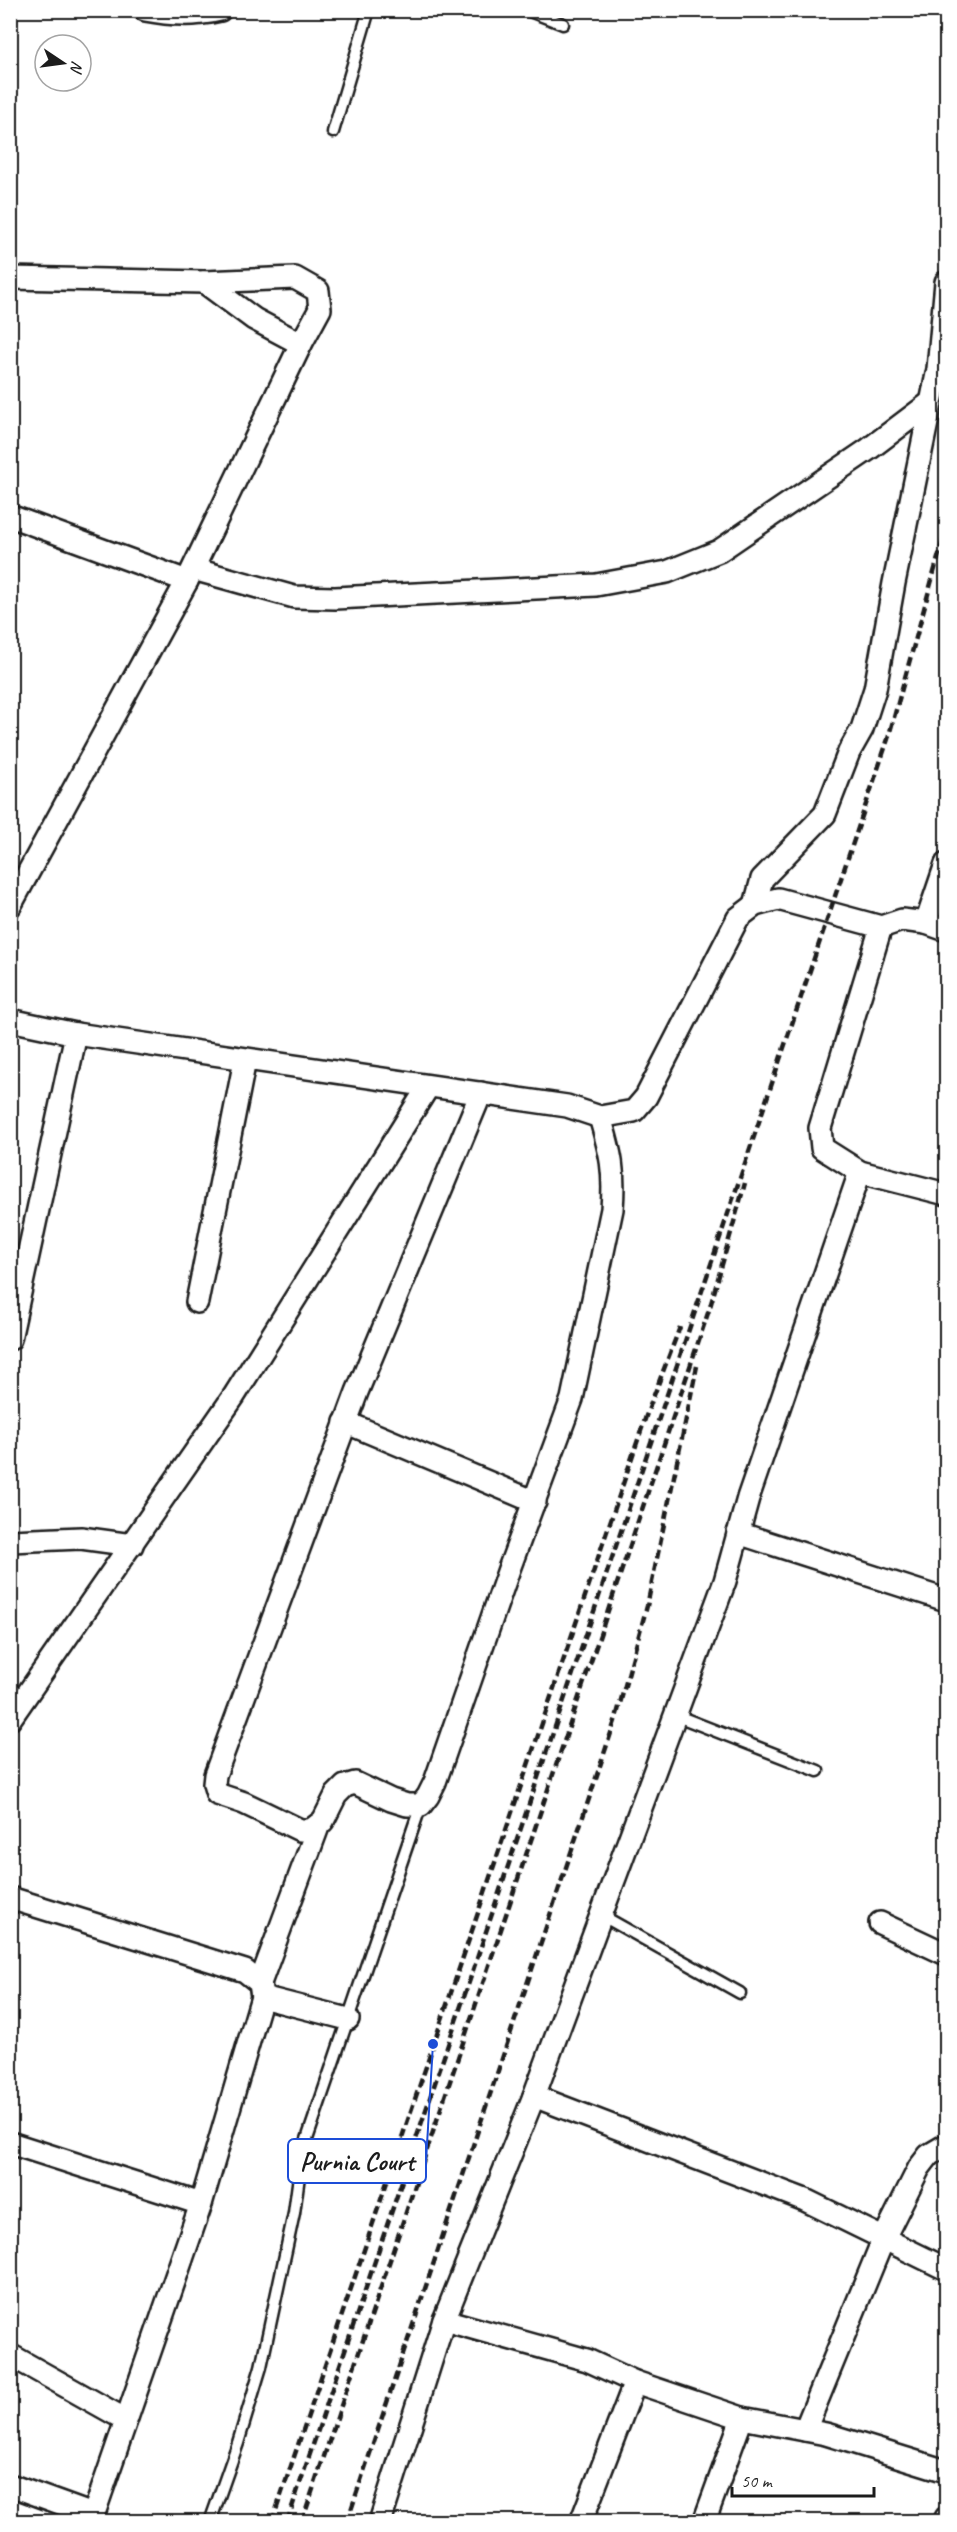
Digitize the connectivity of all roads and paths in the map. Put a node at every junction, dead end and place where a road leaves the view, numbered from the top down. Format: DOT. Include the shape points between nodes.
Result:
graph roads {
  1 [pos="145,10"];
  2 [pos="220,10"];
  3 [pos="369,10"];
  4 [pos="527,10"];
  5 [pos="563,24"];
  6 [pos="333,132"];
  7 [pos="10,278"];
  8 [pos="204,282"];
  9 [pos="946,283"];
  10 [pos="300,344"];
  11 [pos="942,370"];
  12 [pos="930,403"];
  13 [pos="10,516"];
  14 [pos="190,575"];
  15 [pos="946,864"];
  16 [pos="755,905"];
  17 [pos="10,906"];
  18 [pos="926,923"];
  19 [pos="880,927"];
  20 [pos="946,930"];
  21 [pos="10,1020"];
  22 [pos="76,1034"];
  23 [pos="246,1060"];
  24 [pos="428,1087"];
  25 [pos="481,1093"];
  26 [pos="600,1117"];
  27 [pos="860,1172"];
  28 [pos="946,1194"];
  29 [pos="197,1302"];
  30 [pos="10,1339"];
  31 [pos="345,1422"];
  32 [pos="535,1502"];
  33 [pos="738,1533"];
  34 [pos="10,1540"];
  35 [pos="132,1545"];
  36 [pos="946,1600"];
  37 [pos="675,1715"];
  38 [pos="10,1719"];
  39 [pos="818,1771"];
  40 [pos="421,1805"];
  41 [pos="319,1824"];
  42 [pos="10,1898"];
  43 [pos="601,1915"];
  44 [pos="880,1923"];
  45 [pos="946,1954"];
  46 [pos="261,1990"];
  47 [pos="740,1993"];
  48 [pos="348,2019"];
  49 [pos="534,2096"];
  50 [pos="10,2143"];
  51 [pos="946,2145"];
  52 [pos="201,2204"];
  53 [pos="884,2240"];
  54 [pos="946,2269"];
  55 [pos="444,2320"];
  56 [pos="10,2355"];
  57 [pos="635,2382"];
  58 [pos="742,2418"];
  59 [pos="126,2420"];
  60 [pos="805,2430"];
  61 [pos="946,2471"];
  62 [pos="10,2485"];
  63 [pos="92,2518"];
  64 [pos="210,2522"];
  65 [pos="380,2522"];
  66 [pos="581,2522"];
  67 [pos="704,2522"];
  1 -- 2 [label="street" via="197,15"];
  3 -- 6 [label="lane"];
  4 -- 5 [label="lane"];
  7 -- 8 [label="street"];
  8 -- 10 [label="street" via="254,320"];
  8 -- 10 [label="street" via="295,278 318,291 320,309"];
  9 -- 11 [label="street"];
  10 -- 14 [label="street"];
  11 -- 12 [label="street"];
  12 -- 14 [label="street" via="719,551 667,572 596,585 335,598 294,597"];
  12 -- 16 [label="street" via="875,689 862,729 825,814 762,879"];
  13 -- 14 [label="street"];
  14 -- 17 [label="street"];
  15 -- 18 [label="street"];
  16 -- 19 [label="street" via="778,899"];
  16 -- 26 [label="street" via="738,918 646,1097 634,1111"];
  18 -- 19 [label="street" via="902,920"];
  18 -- 20 [label="street"];
  19 -- 27 [label="street" via="820,1128 822,1148"];
  21 -- 22 [label="street"];
  22 -- 23 [label="street"];
  22 -- 30 [label="street"];
  23 -- 24 [label="street"];
  23 -- 29 [label="street"];
  24 -- 25 [label="street"];
  24 -- 35 [label="street" via="234,1396"];
  25 -- 26 [label="street" via="567,1106"];
  25 -- 31 [label="street"];
  26 -- 32 [label="street" via="614,1177 612,1209 572,1400"];
  27 -- 28 [label="street"];
  27 -- 33 [label="street"];
  31 -- 32 [label="street"];
  31 -- 41 [label="street" via="213,1784 217,1794 300,1830 311,1830"];
  32 -- 40 [label="street" via="435,1782"];
  33 -- 36 [label="street"];
  33 -- 37 [label="street" via="725,1581"];
  34 -- 35 [label="street" via="81,1538"];
  35 -- 38 [label="street"];
  37 -- 39 [label="lane"];
  37 -- 43 [label="street"];
  40 -- 41 [label="street" via="391,1800 355,1784 345,1786 336,1795"];
  40 -- 48 [label="lane"];
  41 -- 46 [label="street"];
  42 -- 46 [label="street" via="245,1971"];
  43 -- 47 [label="lane"];
  43 -- 49 [label="street"];
  44 -- 45 [label="street"];
  46 -- 48 [label="street"];
  46 -- 52 [label="street"];
  48 -- 64 [label="lane" via="302,2154 294,2213 261,2367"];
  49 -- 53 [label="street" via="805,2200"];
  49 -- 55 [label="street"];
  50 -- 52 [label="street"];
  51 -- 53 [label="street" via="929,2155 920,2168"];
  52 -- 59 [label="street"];
  53 -- 54 [label="street"];
  53 -- 60 [label="street"];
  55 -- 57 [label="street" via="587,2361"];
  55 -- 65 [label="street"];
  56 -- 59 [label="street"];
  57 -- 58 [label="street"];
  57 -- 66 [label="street"];
  58 -- 60 [label="street"];
  58 -- 67 [label="street"];
  59 -- 63 [label="street"];
  60 -- 61 [label="street"];
  62 -- 63 [label="street"];
}
